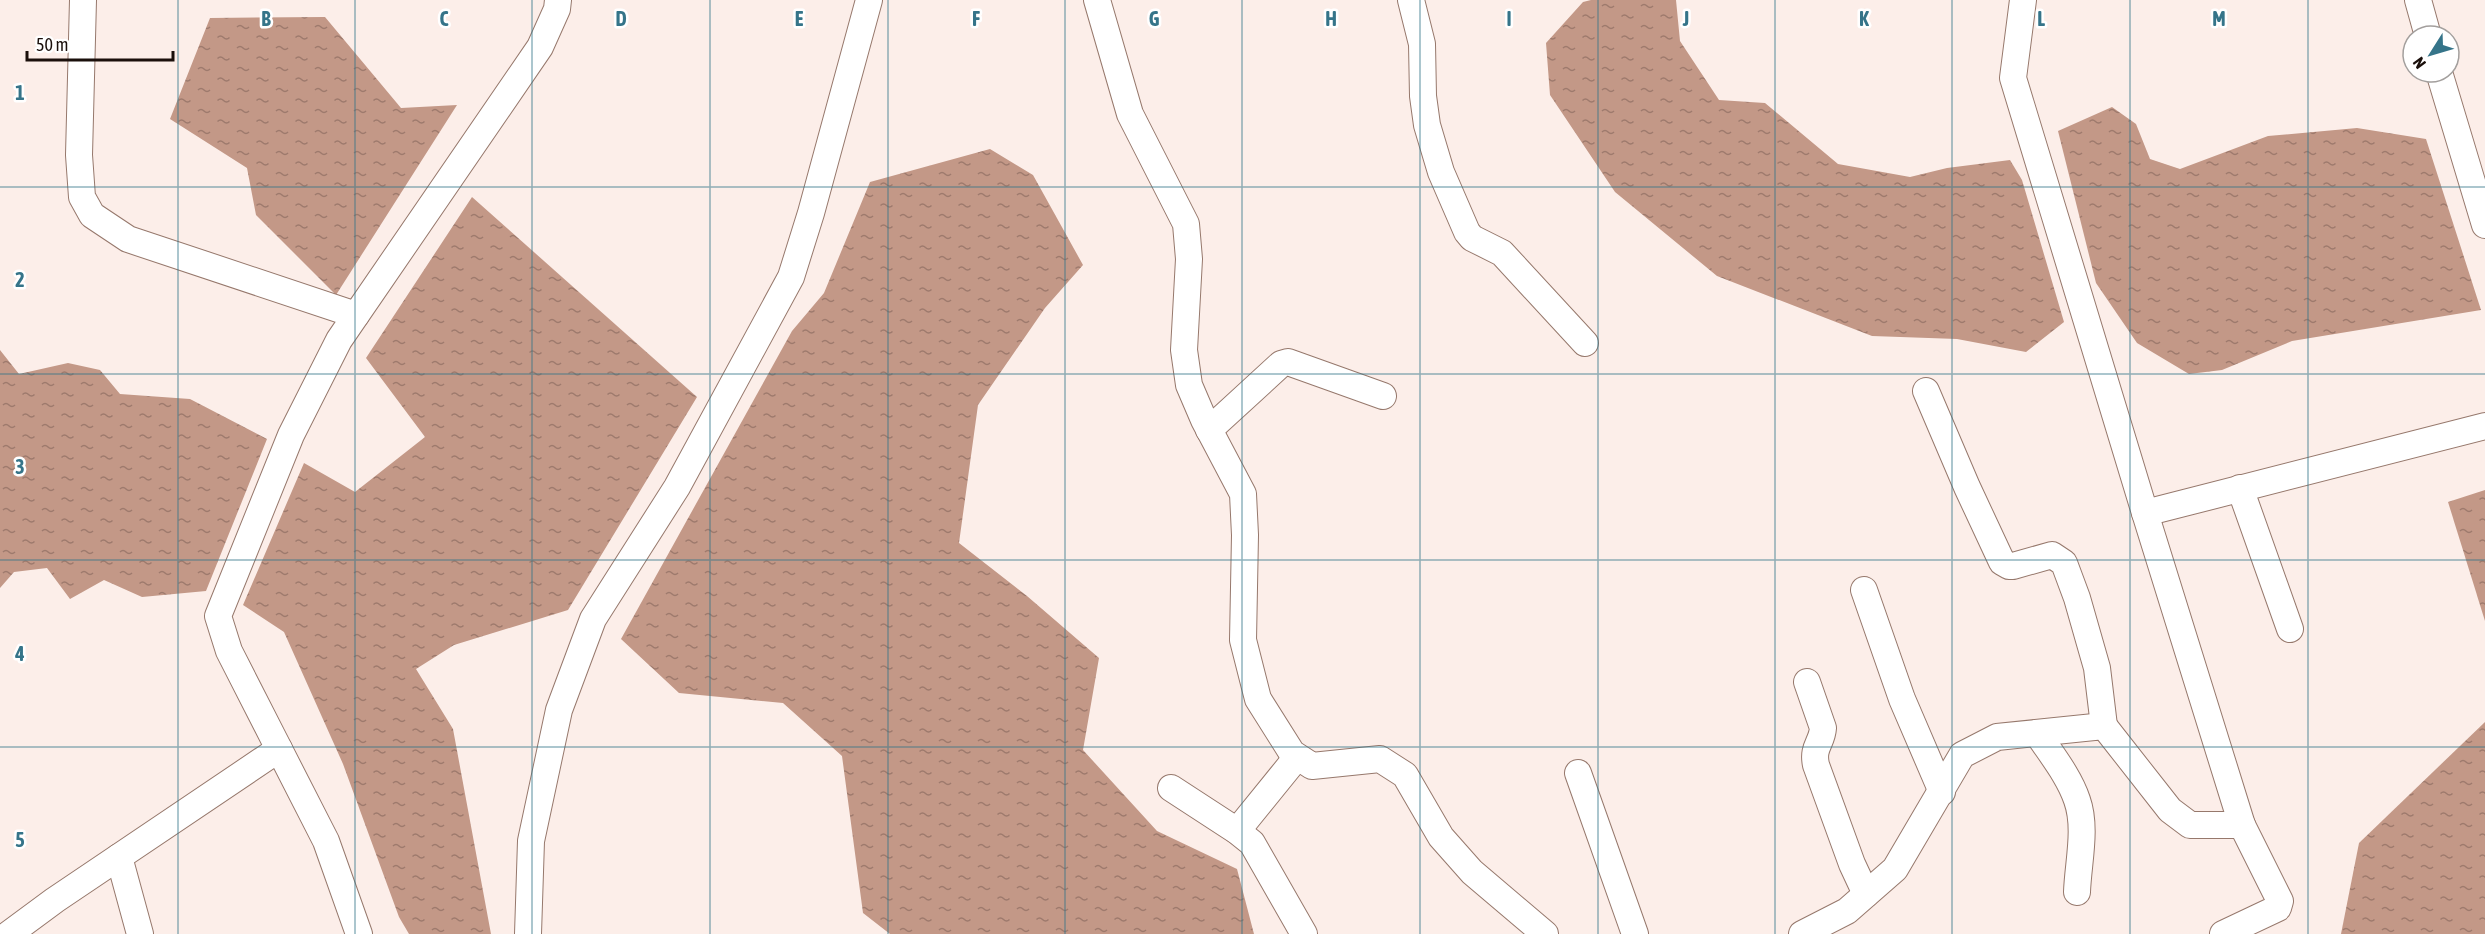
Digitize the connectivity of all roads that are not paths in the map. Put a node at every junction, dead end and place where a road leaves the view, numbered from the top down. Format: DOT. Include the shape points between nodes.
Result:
graph roads {
  1 [pos="83,0"];
  2 [pos="558,0"];
  3 [pos="869,0"];
  4 [pos="1097,0"];
  5 [pos="1411,0"];
  6 [pos="2023,0"];
  7 [pos="2418,0"];
  8 [pos="2425,24"];
  9 [pos="2443,84"];
  10 [pos="2485,225"];
  11 [pos="356,315"];
  12 [pos="1585,344"];
  13 [pos="1926,391"];
  14 [pos="1383,396"];
  15 [pos="2485,426"];
  16 [pos="1209,430"];
  17 [pos="2240,488"];
  18 [pos="2145,513"];
  19 [pos="1864,590"];
  20 [pos="2290,629"];
  21 [pos="1807,682"];
  22 [pos="2104,726"];
  23 [pos="2037,733"];
  24 [pos="279,749"];
  25 [pos="1297,757"];
  26 [pos="1578,773"];
  27 [pos="1171,788"];
  28 [pos="1942,792"];
  29 [pos="2242,825"];
  30 [pos="1237,831"];
  31 [pos="119,857"];
  32 [pos="2077,892"];
  33 [pos="1866,894"];
  34 [pos="9,934"];
  35 [pos="140,934"];
  36 [pos="359,934"];
  37 [pos="528,934"];
  38 [pos="1304,934"];
  39 [pos="1545,934"];
  40 [pos="1635,934"];
  41 [pos="1802,934"];
  42 [pos="2223,934"];
  1 -- 11 [label="street" via="79,155 82,198 92,215 128,239"];
  2 -- 11 [label="street" via="540,47"];
  3 -- 37 [label="street" via="790,277 677,487 593,619 559,710 531,841"];
  4 -- 16 [label="street" via="1130,114 1185,224 1189,259 1184,350 1189,385"];
  5 -- 12 [label="street" via="1422,44 1427,125 1441,172 1467,232 1502,253"];
  6 -- 18 [label="street" via="2013,78"];
  7 -- 8 [label="street"];
  9 -- 10 [label="street"];
  11 -- 24 [label="street" via="339,340 291,435 218,616 229,651"];
  13 -- 22 [label="street" via="2002,562 2013,566 2052,555 2064,563 2097,668"];
  14 -- 16 [label="street" via="1288,362 1281,364"];
  15 -- 17 [label="street"];
  16 -- 25 [label="street" via="1243,494 1243,640 1258,699"];
  17 -- 18 [label="street"];
  17 -- 20 [label="street"];
  18 -- 29 [label="street"];
  19 -- 28 [label="street" via="1902,699"];
  21 -- 33 [label="street" via="1823,728 1815,748 1816,765"];
  22 -- 23 [label="street"];
  22 -- 29 [label="street" via="2176,815 2190,825"];
  23 -- 28 [label="street" via="1997,737 1962,755"];
  23 -- 32 [label="street" via="2077,800 2081,823"];
  24 -- 31 [label="street"];
  24 -- 36 [label="street" via="326,841"];
  25 -- 30 [label="street"];
  25 -- 39 [label="street" via="1312,766 1380,759 1405,775 1441,837 1464,863"];
  26 -- 40 [label="street"];
  27 -- 30 [label="street"];
  28 -- 33 [label="street" via="1894,869"];
  29 -- 42 [label="street" via="2280,901 2278,908"];
  30 -- 38 [label="street" via="1252,843"];
  31 -- 34 [label="street"];
  31 -- 35 [label="street"];
  33 -- 41 [label="street" via="1847,911"];
}
